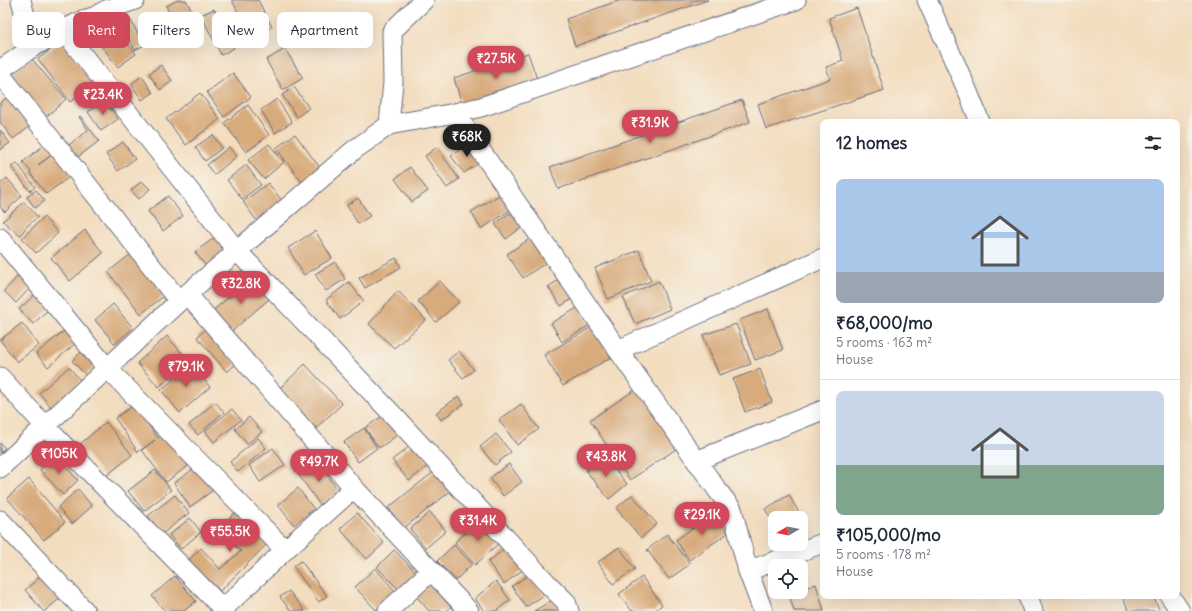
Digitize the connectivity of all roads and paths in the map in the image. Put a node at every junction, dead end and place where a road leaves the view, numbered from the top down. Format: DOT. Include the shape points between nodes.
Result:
graph roads {
  1 [pos="22,0"];
  2 [pos="135,0"];
  3 [pos="424,0"];
  4 [pos="796,0"];
  5 [pos="927,0"];
  6 [pos="25,12"];
  7 [pos="65,29"];
  8 [pos="65,33"];
  9 [pos="32,48"];
  10 [pos="0,70"];
  11 [pos="0,74"];
  12 [pos="455,114"];
  13 [pos="979,119"];
  14 [pos="389,125"];
  15 [pos="0,238"];
  16 [pos="237,251"];
  17 [pos="820,259"];
  18 [pos="183,297"];
  19 [pos="618,350"];
  20 [pos="107,368"];
  21 [pos="0,377"];
  22 [pos="820,411"];
  23 [pos="45,426"];
  24 [pos="696,461"];
  25 [pos="0,468"];
  26 [pos="354,488"];
  27 [pos="0,520"];
  28 [pos="820,544"];
  29 [pos="285,550"];
  30 [pos="431,571"];
  31 [pos="748,571"];
  32 [pos="1029,599"];
  33 [pos="1172,599"];
  34 [pos="224,610"];
  35 [pos="85,611"];
  36 [pos="388,611"];
  37 [pos="468,611"];
  38 [pos="569,611"];
  39 [pos="763,611"];
  40 [pos="1033,611"];
  41 [pos="1180,611"];
  1 -- 6 [label="street"];
  2 -- 7 [label="street"];
  3 -- 14 [label="street" via="392,31 393,82"];
  4 -- 12 [label="street"];
  5 -- 13 [label="street"];
  8 -- 16 [label="street"];
  9 -- 10 [label="street"];
  11 -- 18 [label="street"];
  12 -- 14 [label="street"];
  12 -- 19 [label="street"];
  14 -- 16 [label="street" via="354,150"];
  15 -- 20 [label="street"];
  16 -- 18 [label="street"];
  16 -- 38 [label="street" via="566,602"];
  17 -- 19 [label="street"];
  18 -- 20 [label="street"];
  18 -- 26 [label="street"];
  19 -- 24 [label="street"];
  20 -- 23 [label="street"];
  20 -- 29 [label="street"];
  21 -- 23 [label="street"];
  22 -- 24 [label="street"];
  23 -- 25 [label="street"];
  23 -- 34 [label="street"];
  24 -- 31 [label="street" via="732,509"];
  26 -- 29 [label="street"];
  26 -- 30 [label="street"];
  27 -- 35 [label="street"];
  28 -- 31 [label="street"];
  29 -- 34 [label="street"];
  30 -- 36 [label="street"];
  30 -- 37 [label="street"];
  31 -- 39 [label="street"];
  32 -- 40 [label="street"];
  33 -- 41 [label="street"];
}
